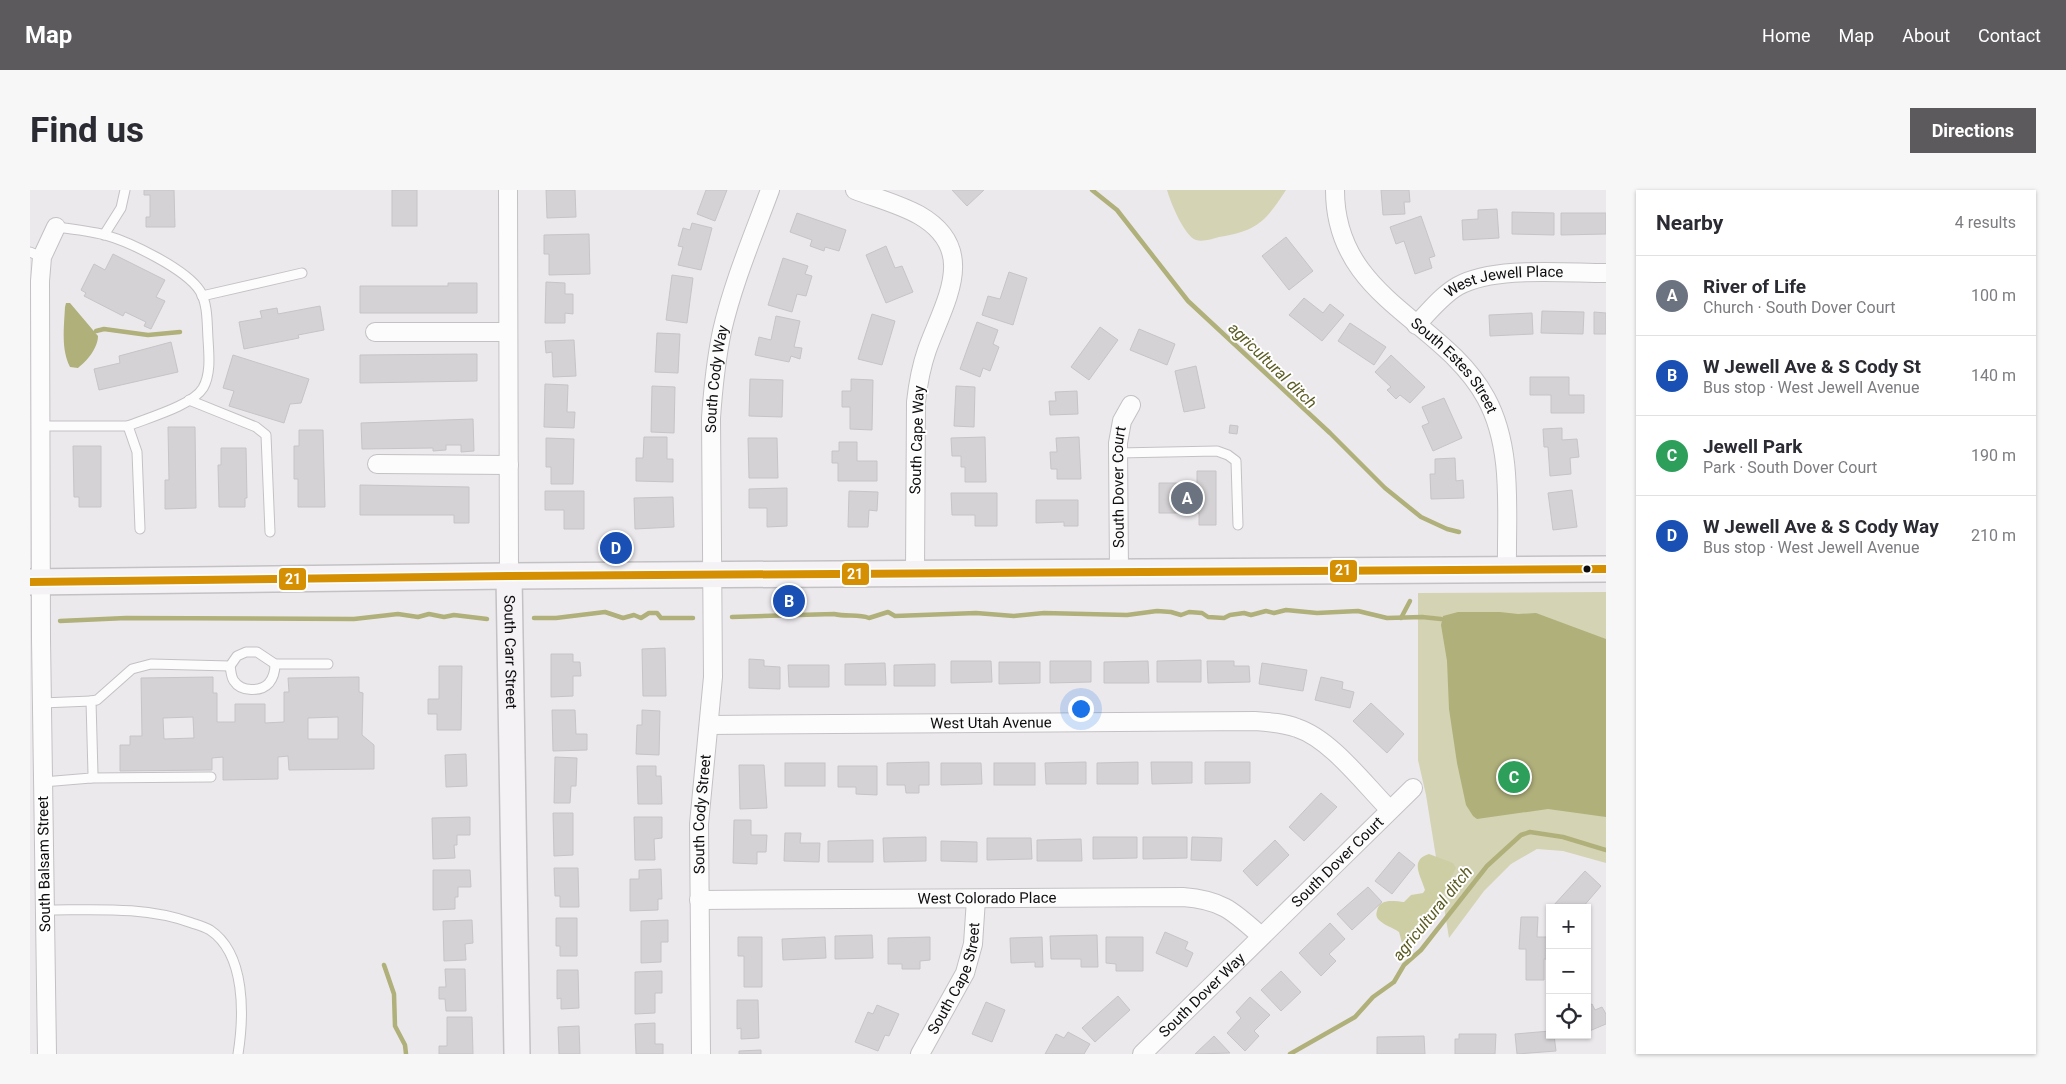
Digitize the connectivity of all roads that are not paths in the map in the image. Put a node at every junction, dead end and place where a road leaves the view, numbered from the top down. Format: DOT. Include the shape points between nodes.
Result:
graph roads {
  1 [pos="125,190"];
  2 [pos="508,190"];
  3 [pos="770,190"];
  4 [pos="855,190"];
  5 [pos="1334,190"];
  6 [pos="56,227"];
  7 [pos="104,235"];
  8 [pos="36,254"];
  9 [pos="302,273"];
  10 [pos="1606,273"];
  11 [pos="202,296"];
  12 [pos="35,312"];
  13 [pos="1416,325"];
  14 [pos="375,332"];
  15 [pos="508,332"];
  16 [pos="35,394"];
  17 [pos="189,400"];
  18 [pos="1131,405"];
  19 [pos="40,426"];
  20 [pos="128,426"];
  21 [pos="1118,453"];
  22 [pos="377,464"];
  23 [pos="509,464"];
  24 [pos="1238,525"];
  25 [pos="140,529"];
  26 [pos="270,532"];
  27 [pos="1606,569"];
  28 [pos="1507,570"];
  29 [pos="1119,572"];
  30 [pos="915,573"];
  31 [pos="712,574"];
  32 [pos="508,576"];
  33 [pos="35,582"];
  34 [pos="275,664"];
  35 [pos="328,664"];
  36 [pos="230,666"];
  37 [pos="91,701"];
  38 [pos="42,702"];
  39 [pos="710,725"];
  40 [pos="211,777"];
  41 [pos="91,778"];
  42 [pos="43,782"];
  43 [pos="1413,788"];
  44 [pos="1390,810"];
  45 [pos="976,898"];
  46 [pos="699,900"];
  47 [pos="45,910"];
  48 [pos="1261,936"];
  49 [pos="47,1054"];
  50 [pos="238,1054"];
  51 [pos="517,1054"];
  52 [pos="701,1054"];
  53 [pos="920,1054"];
  54 [pos="1142,1054"];
  1 -- 7 [label="lane" via="121,208"];
  2 -- 15 [label="street, South Carr Street"];
  3 -- 31 [label="street, South Cody Way" via="732,296 719,350 711,418"];
  4 -- 30 [label="street, South Cape Way" via="903,207 928,221 942,234 952,260 952,286 927,351 917,392"];
  5 -- 13 [label="street, South Estes Street" via="1342,232 1358,267 1372,285"];
  6 -- 7 [label="lane"];
  6 -- 8 [label="street, South Balsam Street"];
  7 -- 11 [label="lane" via="174,268 193,282"];
  8 -- 12 [label="street, South Balsam Street" via="40,271"];
  9 -- 11 [label="lane"];
  10 -- 13 [label="street, West Jewell Place" via="1517,273 1478,278 1448,293"];
  11 -- 17 [label="lane" via="207,316 209,366 203,388"];
  12 -- 16 [label="street, South Balsam Street"];
  13 -- 28 [label="street, South Estes Street" via="1464,366 1481,389 1494,417 1504,460"];
  14 -- 15 [label="street"];
  15 -- 23 [label="street, South Carr Street"];
  16 -- 19 [label="street, South Balsam Street"];
  17 -- 20 [label="lane"];
  17 -- 26 [label="lane" via="256,427 266,435"];
  18 -- 21 [label="street, South Dover Court" via="1120,428"];
  19 -- 20 [label="lane"];
  19 -- 33 [label="street, South Balsam Street"];
  20 -- 25 [label="lane" via="137,452"];
  21 -- 24 [label="lane" via="1217,451 1228,455 1236,461"];
  21 -- 29 [label="street, South Dover Court"];
  22 -- 23 [label="street"];
  23 -- 32 [label="street, South Carr Street"];
  27 -- 28 [label="main road"];
  28 -- 29 [label="main road"];
  29 -- 30 [label="main road"];
  30 -- 31 [label="main road"];
  31 -- 32 [label="main road"];
  31 -- 39 [label="street, South Cody Street"];
  32 -- 33 [label="main road"];
  32 -- 51 [label="main road, South Carr Street"];
  33 -- 38 [label="street, South Balsam Street"];
  34 -- 35 [label="lane"];
  34 -- 36 [label="lane" via="257,652 246,652 237,656"];
  34 -- 36 [label="lane" via="269,684 246,690 232,679"];
  36 -- 37 [label="lane" via="151,664 132,669 97,700"];
  37 -- 38 [label="lane"];
  37 -- 41 [label="lane"];
  38 -- 42 [label="street, South Balsam Street"];
  39 -- 44 [label="street, West Utah Avenue" via="1278,723 1299,728 1323,742"];
  39 -- 46 [label="street, South Cody Street" via="701,789"];
  40 -- 41 [label="lane"];
  41 -- 42 [label="lane"];
  42 -- 47 [label="street, South Balsam Street"];
  43 -- 44 [label="street, South Dover Court"];
  44 -- 48 [label="street, South Dover Court"];
  45 -- 46 [label="street, West Colorado Place"];
  45 -- 48 [label="street, West Colorado Place" via="1197,898 1228,908"];
  45 -- 53 [label="street, South Cape Street" via="973,944 968,964"];
  46 -- 52 [label="street, South Cody Street"];
  47 -- 49 [label="street, South Balsam Street"];
  47 -- 50 [label="lane" via="146,911 174,916 209,930 233,958 239,978 242,1029"];
  48 -- 54 [label="street, South Dover Way"];
}
